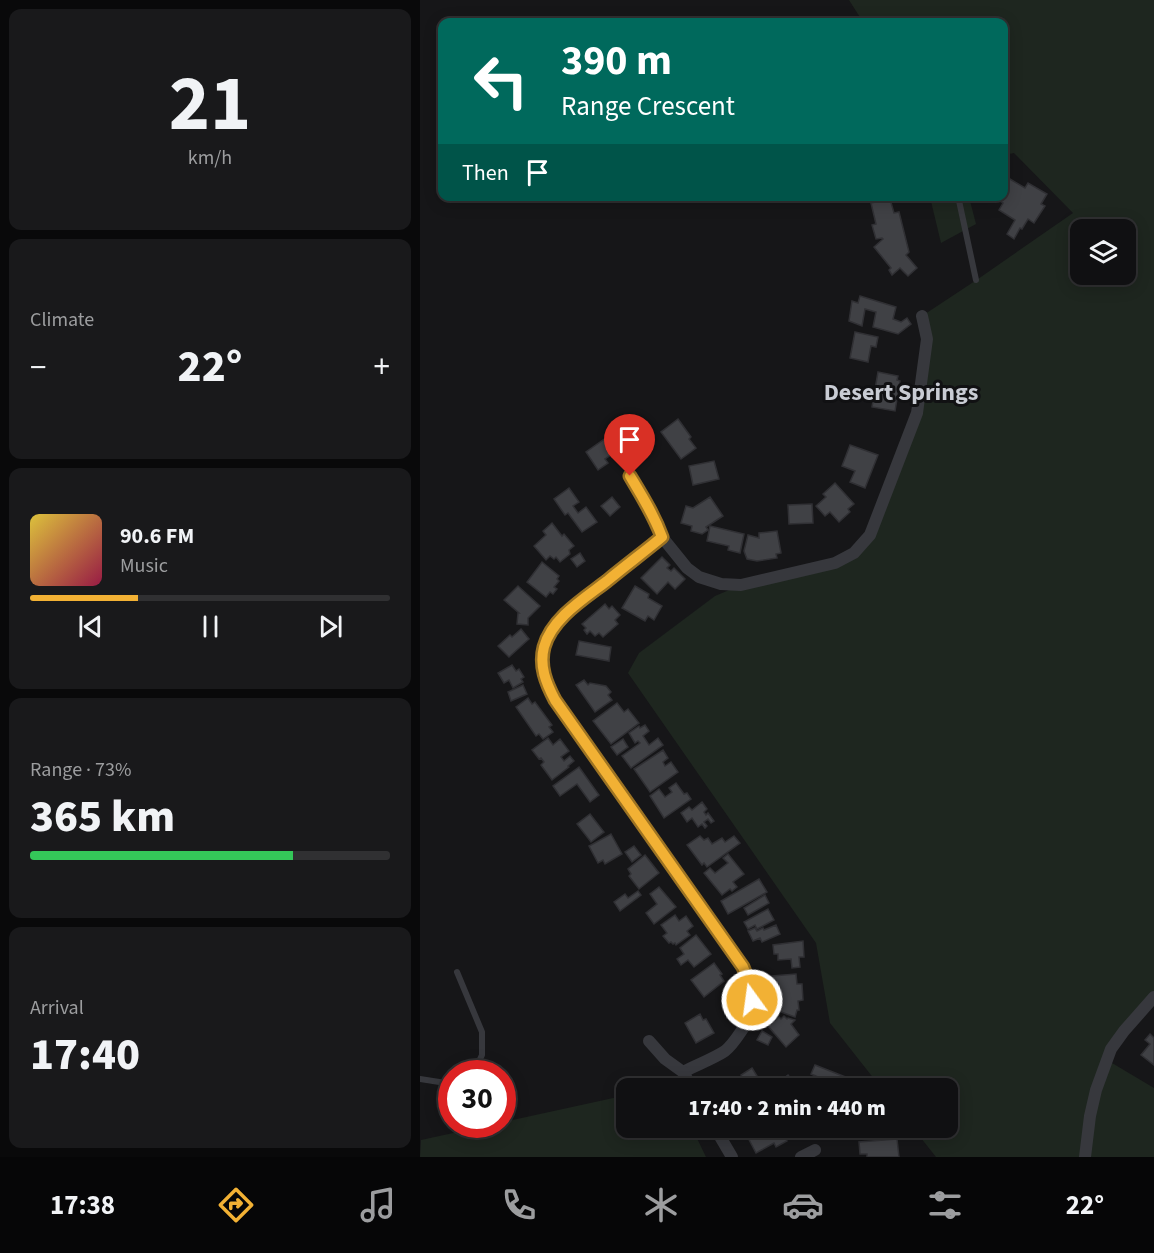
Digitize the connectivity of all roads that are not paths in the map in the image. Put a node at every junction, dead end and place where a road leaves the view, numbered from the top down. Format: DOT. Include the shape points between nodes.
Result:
graph roads {
  1 [pos="959,201"];
  2 [pos="976,280"];
  3 [pos="922,316"];
  4 [pos="630,476"];
  5 [pos="662,537"];
  6 [pos="457,972"];
  7 [pos="1154,997"];
  8 [pos="649,1041"];
  9 [pos="480,1060"];
  10 [pos="683,1072"];
  11 [pos="687,1078"];
  12 [pos="420,1079"];
  13 [pos="438,1082"];
  14 [pos="721,1138"];
  15 [pos="815,1150"];
  16 [pos="732,1157"];
  17 [pos="801,1157"];
  18 [pos="1085,1157"];
  1 -- 2 [label="lane"];
  3 -- 5 [label="street" via="927,339 917,413 870,535 854,553 835,562 741,585 721,584 699,577 687,568"];
  4 -- 5 [label="street"];
  5 -- 10 [label="street" via="568,612 551,630 542,663 555,700 743,967 750,985 750,1014 734,1041 725,1050"];
  6 -- 9 [label="lane" via="482,1032"];
  7 -- 18 [label="street" via="1111,1049 1096,1090"];
  8 -- 10 [label="street"];
  10 -- 11 [label="street"];
  12 -- 13 [label="lane"];
  14 -- 16 [label="street"];
  15 -- 17 [label="street"];
}
